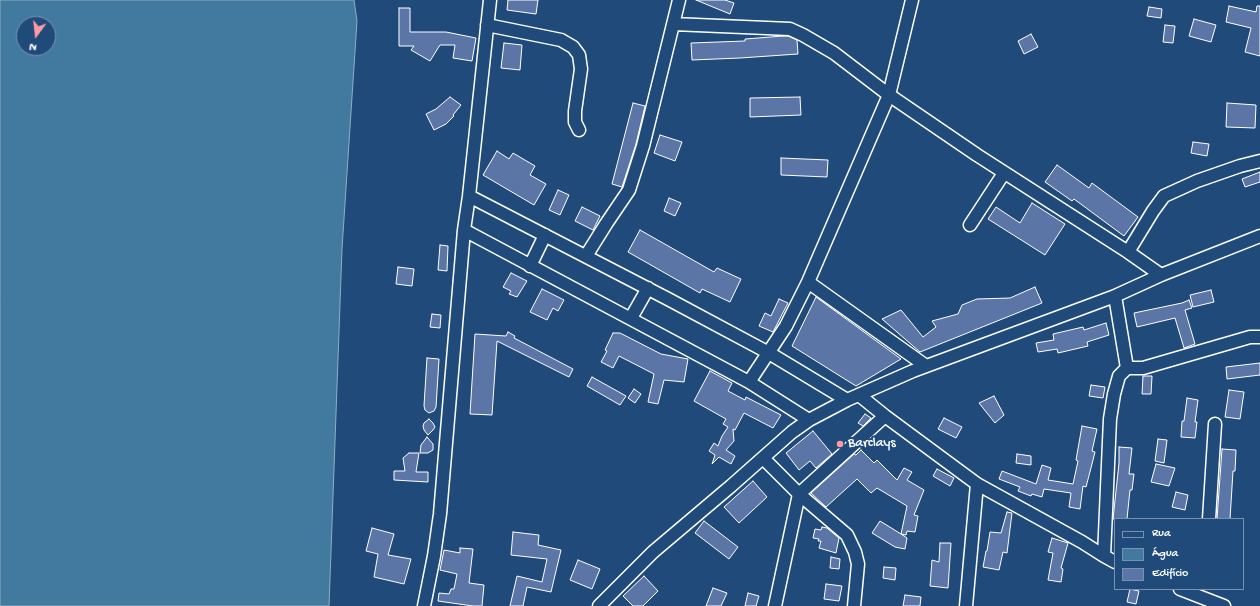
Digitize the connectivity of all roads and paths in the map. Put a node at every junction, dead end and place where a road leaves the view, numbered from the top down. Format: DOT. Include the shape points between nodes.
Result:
graph roads {
  1 [pos="490,0"];
  2 [pos="679,0"];
  3 [pos="912,0"];
  4 [pos="673,24"];
  5 [pos="487,25"];
  6 [pos="889,95"];
  7 [pos="579,130"];
  8 [pos="1260,161"];
  9 [pos="1004,172"];
  10 [pos="469,196"];
  11 [pos="970,225"];
  12 [pos="464,230"];
  13 [pos="545,235"];
  14 [pos="1260,236"];
  15 [pos="1128,252"];
  16 [pos="586,256"];
  17 [pos="530,266"];
  18 [pos="1161,275"];
  19 [pos="808,282"];
  20 [pos="648,288"];
  21 [pos="1114,296"];
  22 [pos="631,318"];
  23 [pos="1260,337"];
  24 [pos="769,353"];
  25 [pos="926,366"];
  26 [pos="1127,368"];
  27 [pos="750,382"];
  28 [pos="859,395"];
  29 [pos="847,400"];
  30 [pos="885,416"];
  31 [pos="809,420"];
  32 [pos="1215,424"];
  33 [pos="763,458"];
  34 [pos="978,484"];
  35 [pos="799,494"];
  36 [pos="1209,518"];
  37 [pos="1110,559"];
  38 [pos="1182,590"];
  39 [pos="1210,595"];
  40 [pos="1198,601"];
  41 [pos="424,606"];
  42 [pos="598,606"];
  43 [pos="775,606"];
  44 [pos="854,606"];
  45 [pos="966,606"];
  46 [pos="1224,606"];
  1 -- 5 [label="street"];
  2 -- 4 [label="street"];
  3 -- 6 [label="street"];
  4 -- 6 [label="street" via="790,29 834,53"];
  4 -- 16 [label="street" via="643,146 629,190"];
  5 -- 7 [label="street" via="560,40 573,47 579,55 581,69 575,112 575,122"];
  5 -- 10 [label="street"];
  6 -- 9 [label="street"];
  6 -- 19 [label="street"];
  8 -- 15 [label="street" via="1240,166 1164,196"];
  9 -- 11 [label="street"];
  9 -- 15 [label="street"];
  10 -- 12 [label="street"];
  10 -- 13 [label="street"];
  12 -- 17 [label="street"];
  12 -- 41 [label="street" via="440,514"];
  13 -- 16 [label="street"];
  13 -- 17 [label="street"];
  14 -- 18 [label="street"];
  15 -- 18 [label="street"];
  16 -- 20 [label="street"];
  17 -- 22 [label="street"];
  18 -- 21 [label="street"];
  19 -- 24 [label="street"];
  19 -- 25 [label="street"];
  20 -- 22 [label="street"];
  20 -- 24 [label="street"];
  21 -- 25 [label="street"];
  21 -- 26 [label="street"];
  22 -- 27 [label="street"];
  23 -- 26 [label="street" via="1250,337 1143,368"];
  24 -- 27 [label="street"];
  24 -- 29 [label="street"];
  25 -- 28 [label="street"];
  26 -- 37 [label="street" via="1119,376 1110,419"];
  27 -- 31 [label="street"];
  28 -- 29 [label="street"];
  28 -- 30 [label="street"];
  29 -- 31 [label="street"];
  30 -- 34 [label="street"];
  30 -- 35 [label="street"];
  31 -- 33 [label="street"];
  32 -- 36 [label="street"];
  33 -- 35 [label="street"];
  33 -- 42 [label="street" via="653,552"];
  34 -- 37 [label="street"];
  34 -- 45 [label="street"];
  35 -- 43 [label="street"];
  35 -- 44 [label="street" via="847,535 858,564"];
  38 -- 40 [label="street"];
  39 -- 40 [label="street"];
  39 -- 46 [label="street"];
}
